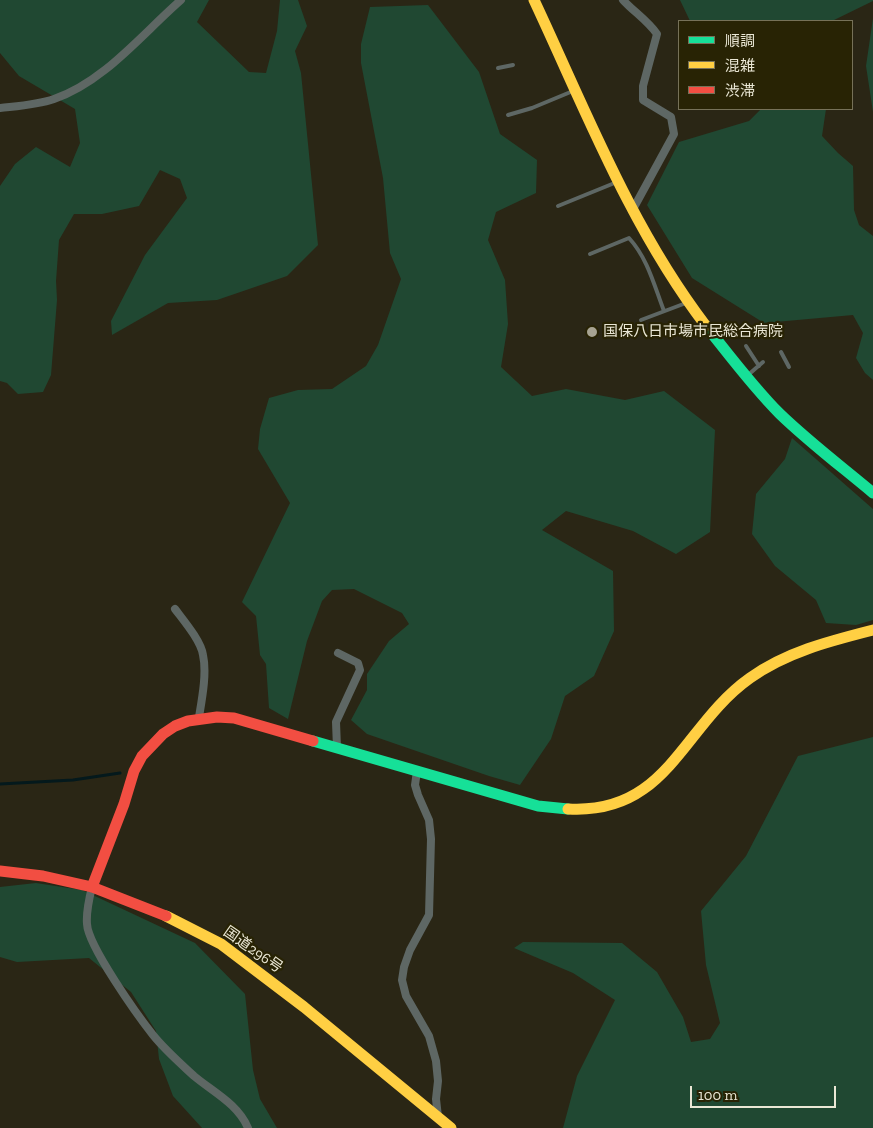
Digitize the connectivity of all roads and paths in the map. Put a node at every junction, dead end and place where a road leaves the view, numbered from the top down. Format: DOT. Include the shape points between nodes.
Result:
graph roads {
  1 [pos="181,0"];
  2 [pos="534,0"];
  3 [pos="622,0"];
  4 [pos="513,65"];
  5 [pos="498,68"];
  6 [pos="577,90"];
  7 [pos="0,108"];
  8 [pos="508,116"];
  9 [pos="619,181"];
  10 [pos="558,206"];
  11 [pos="632,211"];
  12 [pos="590,254"];
  13 [pos="688,302"];
  14 [pos="664,311"];
  15 [pos="641,320"];
  16 [pos="746,346"];
  17 [pos="781,352"];
  18 [pos="763,362"];
  19 [pos="759,366"];
  20 [pos="788,367"];
  21 [pos="746,377"];
  22 [pos="873,493"];
  23 [pos="175,609"];
  24 [pos="873,630"];
  25 [pos="338,653"];
  26 [pos="199,717"];
  27 [pos="338,748"];
  28 [pos="417,771"];
  29 [pos="0,871"];
  30 [pos="92,886"];
  31 [pos="438,1118"];
  32 [pos="248,1128"];
  33 [pos="451,1128"];
  1 -- 7 [label="street" via="100,74 53,99"];
  2 -- 6 [label="main road"];
  3 -- 11 [label="street" via="648,21 657,34 643,86 643,100 671,117 674,134"];
  4 -- 5 [label="lane"];
  6 -- 8 [label="lane"];
  6 -- 9 [label="main road"];
  9 -- 10 [label="lane"];
  9 -- 11 [label="main road"];
  11 -- 13 [label="main road"];
  12 -- 14 [label="lane" via="629,238 646,262"];
  13 -- 14 [label="lane"];
  13 -- 21 [label="main road"];
  14 -- 15 [label="lane"];
  16 -- 19 [label="lane"];
  17 -- 20 [label="lane"];
  18 -- 19 [label="lane"];
  19 -- 21 [label="lane"];
  21 -- 22 [label="main road" via="787,420"];
  23 -- 26 [label="street" via="200,645 203,655"];
  24 -- 28 [label="main road" via="817,644 785,656 761,670 735,688 711,711 668,768 621,803 583,811 562,810"];
  25 -- 27 [label="street" via="358,662 360,670 336,722"];
  26 -- 27 [label="main road" via="234,718"];
  26 -- 30 [label="main road" via="174,726 143,756"];
  27 -- 28 [label="main road"];
  28 -- 31 [label="street" via="415,785 429,820 431,839 429,915 410,950 402,980 406,996 429,1036 436,1061"];
  29 -- 30 [label="main road, 国道296号"];
  30 -- 31 [label="main road, 国道296号" via="158,912 221,944 290,996"];
  30 -- 32 [label="street" via="86,926 114,978 154,1036 192,1074 235,1107"];
  31 -- 33 [label="main road, 国道296号"];
}
